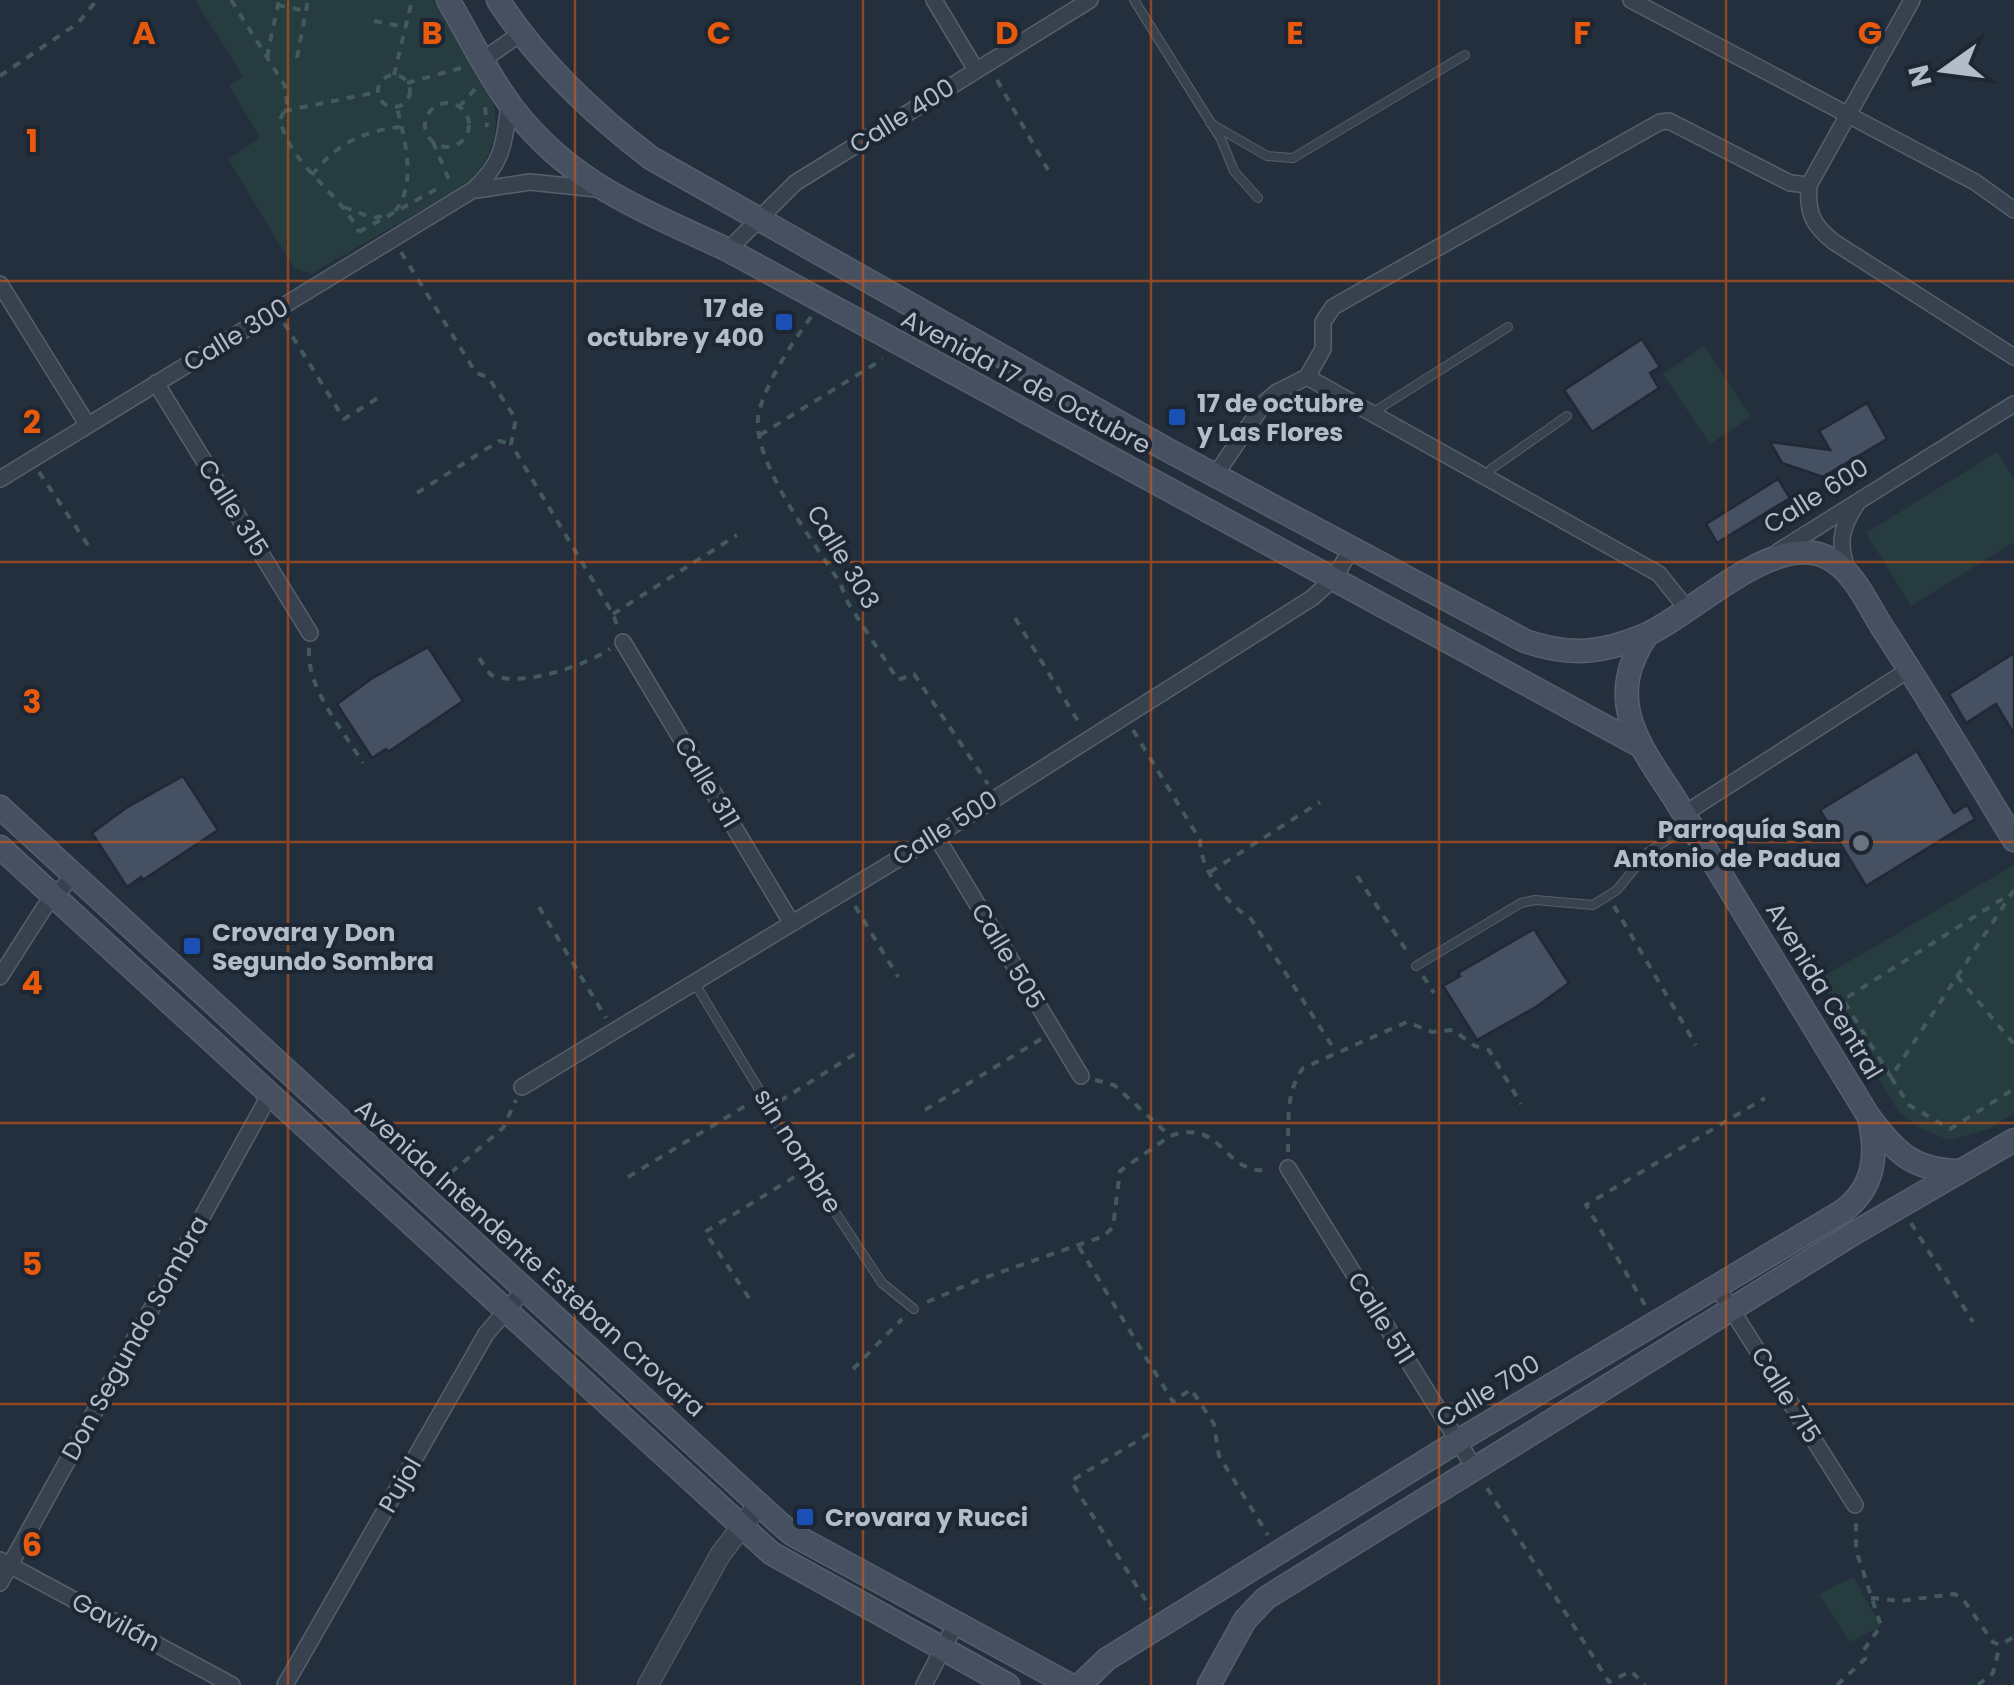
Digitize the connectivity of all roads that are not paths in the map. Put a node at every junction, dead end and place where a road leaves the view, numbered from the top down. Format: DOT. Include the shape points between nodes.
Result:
graph roads {
  1 [pos="448,0"];
  2 [pos="498,0"];
  3 [pos="934,0"];
  4 [pos="1090,0"];
  5 [pos="1134,0"];
  6 [pos="1631,0"];
  7 [pos="1912,0"];
  8 [pos="520,34"];
  9 [pos="1465,55"];
  10 [pos="982,66"];
  11 [pos="476,68"];
  12 [pos="509,104"];
  13 [pos="1850,115"];
  14 [pos="1210,123"];
  15 [pos="1809,186"];
  16 [pos="473,190"];
  17 [pos="601,190"];
  18 [pos="1258,198"];
  19 [pos="2014,210"];
  20 [pos="758,217"];
  21 [pos="728,250"];
  22 [pos="0,284"];
  23 [pos="1508,327"];
  24 [pos="2014,357"];
  25 [pos="1306,377"];
  26 [pos="156,383"];
  27 [pos="2014,404"];
  28 [pos="1372,414"];
  29 [pos="1567,416"];
  30 [pos="87,424"];
  31 [pos="1216,474"];
  32 [pos="1488,478"];
  33 [pos="0,479"];
  34 [pos="1858,502"];
  35 [pos="1352,550"];
  36 [pos="1759,564"];
  37 [pos="1849,576"];
  38 [pos="1334,578"];
  39 [pos="1687,609"];
  40 [pos="310,633"];
  41 [pos="1647,635"];
  42 [pos="623,642"];
  43 [pos="1910,668"];
  44 [pos="1639,745"];
  45 [pos="0,807"];
  46 [pos="1688,819"];
  47 [pos="936,836"];
  48 [pos="2014,840"];
  49 [pos="0,847"];
  50 [pos="74,875"];
  51 [pos="54,895"];
  52 [pos="791,922"];
  53 [pos="1416,966"];
  54 [pos="0,977"];
  55 [pos="694,982"];
  56 [pos="1081,1076"];
  57 [pos="522,1087"];
  58 [pos="270,1094"];
  59 [pos="1870,1117"];
  60 [pos="2012,1147"];
  61 [pos="1288,1168"];
  62 [pos="1959,1171"];
  63 [pos="1716,1285"];
  64 [pos="523,1291"];
  65 [pos="914,1309"];
  66 [pos="1732,1309"];
  67 [pos="505,1310"];
  68 [pos="1458,1440"];
  69 [pos="1474,1467"];
  70 [pos="759,1504"];
  71 [pos="1856,1505"];
  72 [pos="740,1525"];
  73 [pos="5,1562"];
  74 [pos="0,1583"];
  75 [pos="955,1625"];
  76 [pos="943,1649"];
  77 [pos="232,1685"];
  78 [pos="285,1685"];
  79 [pos="648,1685"];
  80 [pos="924,1685"];
  81 [pos="1008,1685"];
  82 [pos="1070,1685"];
  83 [pos="1080,1685"];
  84 [pos="1209,1685"];
  1 -- 11 [label="main road, Avenida 17 de Octubre"];
  2 -- 8 [label="main road, Avenida 17 de Octubre"];
  3 -- 10 [label="street"];
  4 -- 10 [label="street, Calle 400"];
  5 -- 14 [label="lane"];
  6 -- 13 [label="street"];
  7 -- 13 [label="street"];
  8 -- 11 [label="street"];
  8 -- 20 [label="main road, Avenida 17 de Octubre" via="624,137"];
  9 -- 14 [label="lane" via="1292,158 1267,156"];
  10 -- 20 [label="street, Calle 400" via="795,184"];
  11 -- 12 [label="main road, Avenida 17 de Octubre"];
  12 -- 16 [label="street" via="500,158"];
  12 -- 17 [label="main road, Avenida 17 de Octubre" via="555,155"];
  13 -- 15 [label="street"];
  13 -- 19 [label="street"];
  14 -- 18 [label="lane" via="1234,170"];
  15 -- 24 [label="street" via="1807,209 1824,234"];
  15 -- 25 [label="street" via="1790,183 1669,120 1660,122 1333,306 1323,322 1323,349"];
  16 -- 17 [label="street" via="530,182"];
  16 -- 26 [label="street, Calle 300"];
  17 -- 21 [label="main road, Avenida 17 de Octubre"];
  20 -- 21 [label="street, Calle 400"];
  20 -- 31 [label="main road, Avenida 17 de Octubre"];
  21 -- 38 [label="main road, Avenida 17 de Octubre"];
  22 -- 30 [label="street"];
  23 -- 28 [label="lane"];
  25 -- 28 [label="street"];
  25 -- 31 [label="street" via="1266,402"];
  26 -- 30 [label="street, Calle 300"];
  26 -- 40 [label="street, Calle 315"];
  27 -- 34 [label="street, Calle 600"];
  28 -- 32 [label="street"];
  29 -- 32 [label="lane"];
  30 -- 33 [label="street, Calle 300"];
  31 -- 35 [label="main road, Avenida 17 de Octubre"];
  32 -- 39 [label="street" via="1659,574"];
  34 -- 36 [label="street, Calle 600"];
  34 -- 37 [label="street" via="1840,537"];
  35 -- 38 [label="street, Calle 500"];
  35 -- 41 [label="main road, Avenida 17 de Octubre" via="1502,631 1551,650 1586,652"];
  36 -- 37 [label="main road" via="1805,552 1832,560"];
  36 -- 39 [label="main road, Calle 600"];
  37 -- 43 [label="main road"];
  38 -- 44 [label="main road, Avenida 17 de Octubre"];
  38 -- 47 [label="street, Calle 500"];
  39 -- 41 [label="main road, Calle 600"];
  41 -- 44 [label="main road, Avenida Central" via="1628,678 1629,719"];
  42 -- 52 [label="street, Calle 311"];
  43 -- 46 [label="street"];
  43 -- 48 [label="main road"];
  44 -- 46 [label="main road, Avenida Central"];
  45 -- 50 [label="main road, Avenida Intendente Esteban Crovara"];
  46 -- 53 [label="lane" via="1609,897 1593,905 1521,903"];
  46 -- 59 [label="main road, Avenida Central"];
  47 -- 52 [label="street, Calle 500"];
  47 -- 56 [label="street, Calle 505"];
  49 -- 51 [label="main road"];
  50 -- 51 [label="street"];
  50 -- 64 [label="main road, Avenida Intendente Esteban Crovara"];
  51 -- 54 [label="street"];
  51 -- 58 [label="main road"];
  52 -- 55 [label="street, Calle 500"];
  55 -- 57 [label="street, Calle 500"];
  55 -- 65 [label="lane, sin nombre" via="882,1283"];
  58 -- 67 [label="main road"];
  58 -- 73 [label="street, Don Segundo Sombra"];
  59 -- 62 [label="main road, Avenida Central" via="1904,1157"];
  59 -- 63 [label="main road, Calle 700" via="1876,1154 1853,1203"];
  60 -- 62 [label="main road"];
  61 -- 68 [label="street, Calle 511"];
  62 -- 66 [label="main road"];
  63 -- 66 [label="street, Calle 715"];
  63 -- 68 [label="main road, Calle 700"];
  64 -- 67 [label="street, Pujol"];
  64 -- 70 [label="main road, Avenida Intendente Esteban Crovara"];
  66 -- 69 [label="main road"];
  66 -- 71 [label="street, Calle 715"];
  67 -- 72 [label="main road"];
  67 -- 78 [label="street, Pujol"];
  68 -- 69 [label="street, Calle 511"];
  68 -- 83 [label="main road, Calle 700" via="1107,1659"];
  69 -- 84 [label="main road" via="1266,1598 1245,1620"];
  70 -- 72 [label="street"];
  70 -- 75 [label="main road, Avenida Intendente Esteban Crovara" via="792,1534"];
  72 -- 76 [label="main road" via="791,1567"];
  72 -- 79 [label="street"];
  73 -- 74 [label="street, Don Segundo Sombra"];
  73 -- 77 [label="street, Gavilán"];
  75 -- 76 [label="street"];
  75 -- 82 [label="main road, Avenida Intendente Esteban Crovara"];
  76 -- 80 [label="street"];
  76 -- 81 [label="main road"];
}
